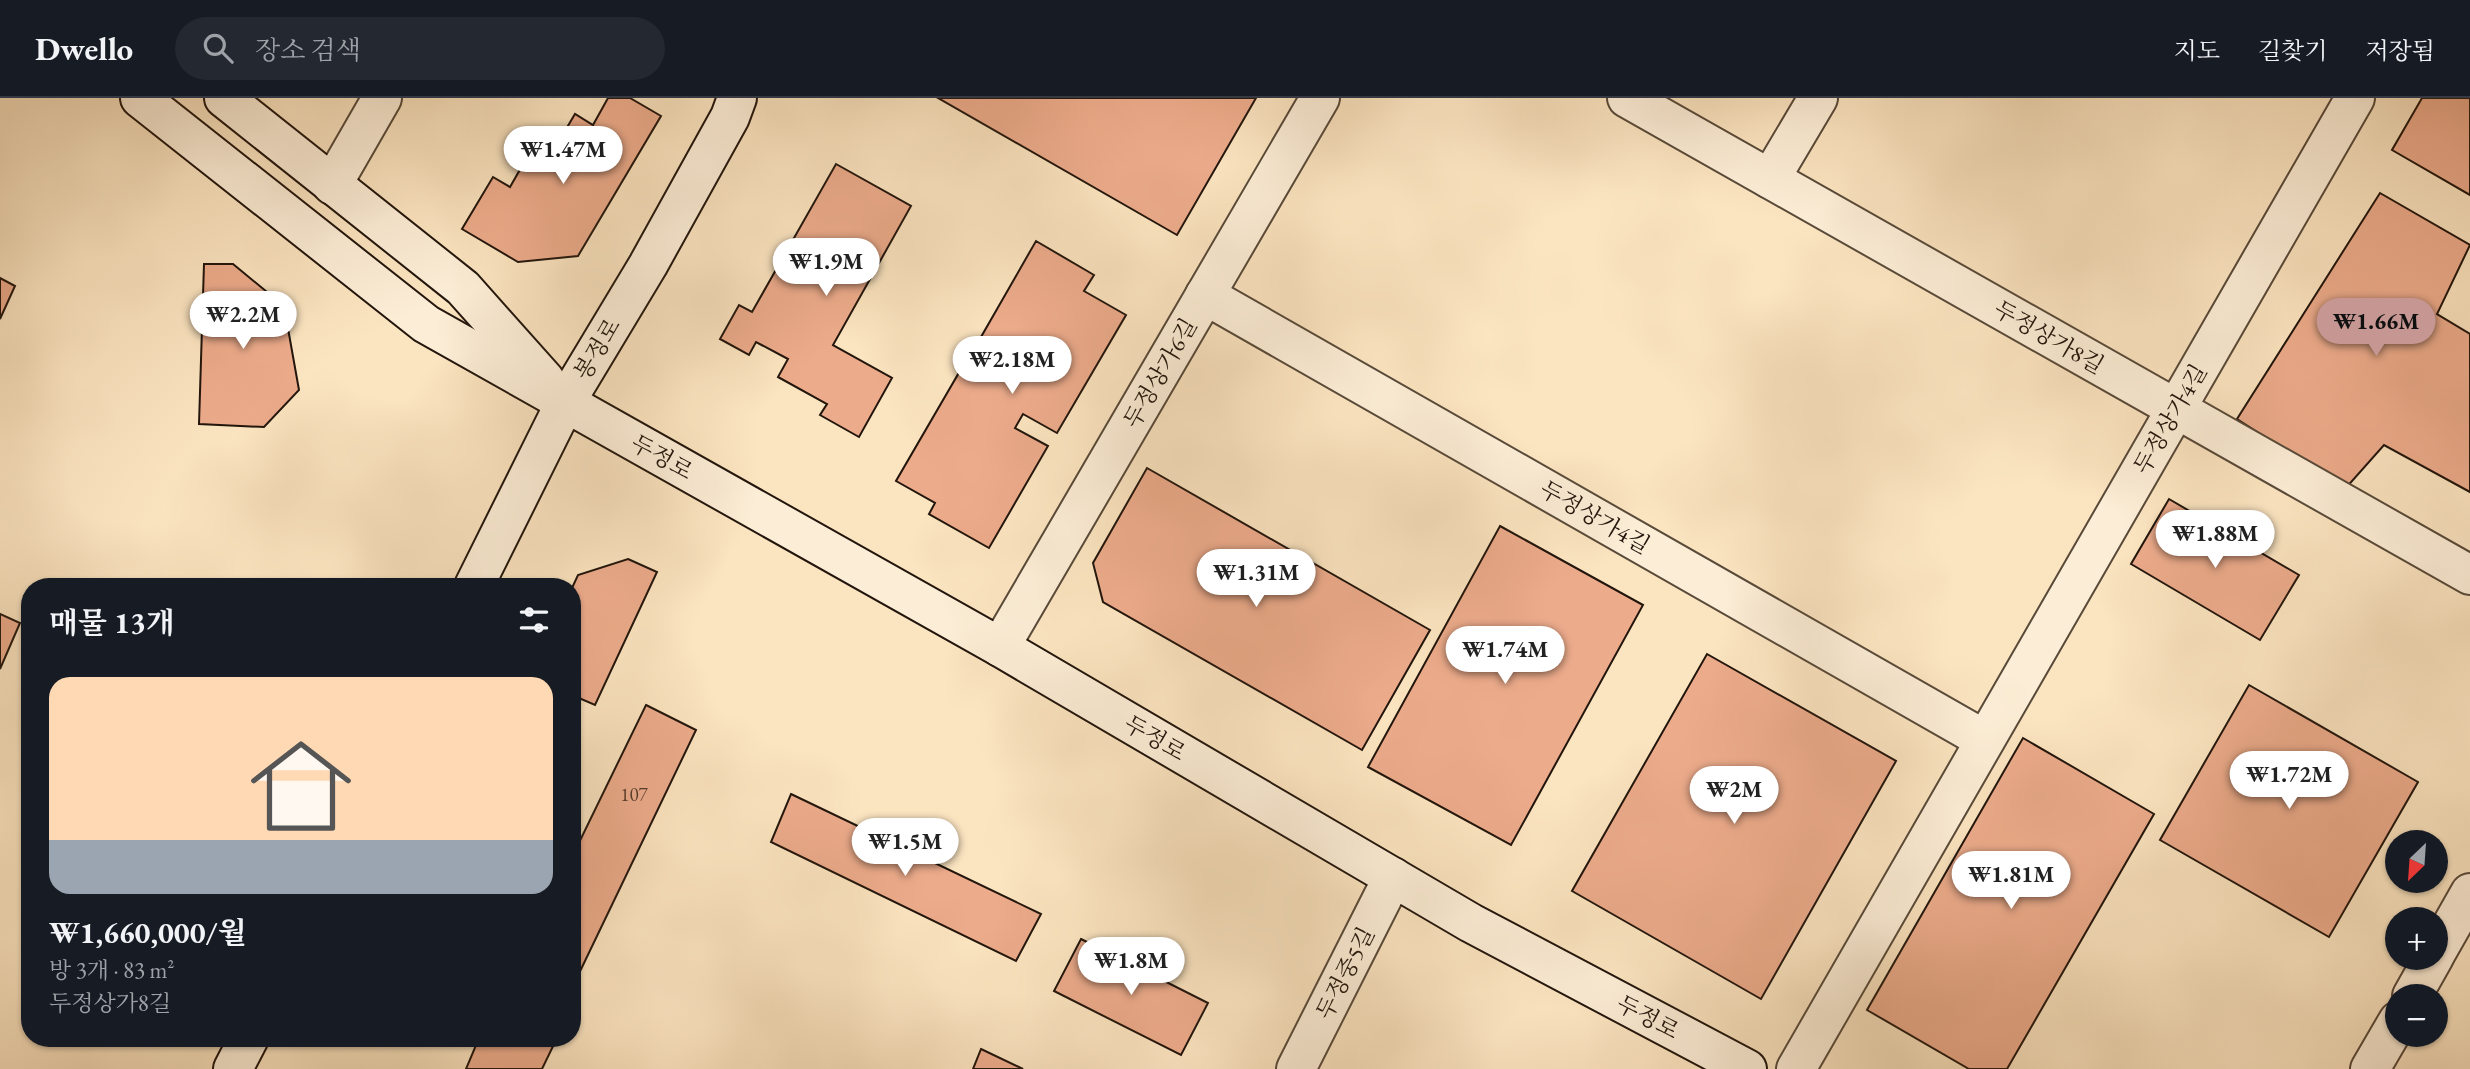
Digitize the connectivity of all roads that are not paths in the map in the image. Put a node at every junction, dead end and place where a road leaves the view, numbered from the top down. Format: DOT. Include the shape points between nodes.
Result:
graph roads {
  1 [pos="140,98"];
  2 [pos="224,98"];
  3 [pos="382,98"];
  4 [pos="1320,98"];
  5 [pos="1627,98"];
  6 [pos="1818,98"];
  7 [pos="2355,98"];
  8 [pos="737,104"];
  9 [pos="1770,179"];
  10 [pos="332,185"];
  11 [pos="1205,295"];
  12 [pos="565,402"];
  13 [pos="2176,409"];
  14 [pos="2470,575"];
  15 [pos="478,578"];
  16 [pos="1000,647"];
  17 [pos="1985,740"];
  18 [pos="1393,877"];
  19 [pos="2470,893"];
  20 [pos="2448,932"];
  21 [pos="2385,1043"];
  22 [pos="244,1047"];
  23 [pos="233,1069"];
  24 [pos="1296,1069"];
  25 [pos="1747,1069"];
  26 [pos="1796,1069"];
  27 [pos="2370,1069"];
  1 -- 12 [label="street, 두정로" via="426,324"];
  2 -- 10 [label="street, 두정로"];
  3 -- 10 [label="street"];
  4 -- 11 [label="street, 두정상가6길"];
  5 -- 9 [label="street, 두정상가8길"];
  6 -- 9 [label="street"];
  7 -- 13 [label="street, 두정상가4길"];
  8 -- 12 [label="street, 봉정로"];
  9 -- 13 [label="street, 두정상가8길"];
  10 -- 12 [label="street, 두정로" via="463,288"];
  11 -- 16 [label="street, 두정상가6길"];
  11 -- 17 [label="street, 두정상가4길"];
  12 -- 15 [label="street, 봉정로"];
  12 -- 16 [label="street, 두정로"];
  13 -- 14 [label="street, 두정상가8길"];
  13 -- 17 [label="street, 두정상가4길"];
  16 -- 18 [label="street, 두정로"];
  17 -- 26 [label="street, 두정상가4길"];
  18 -- 24 [label="street, 두정중5길"];
  18 -- 25 [label="street, 두정로"];
  19 -- 20 [label="street"];
  21 -- 27 [label="street"];
  22 -- 23 [label="street"];
}
